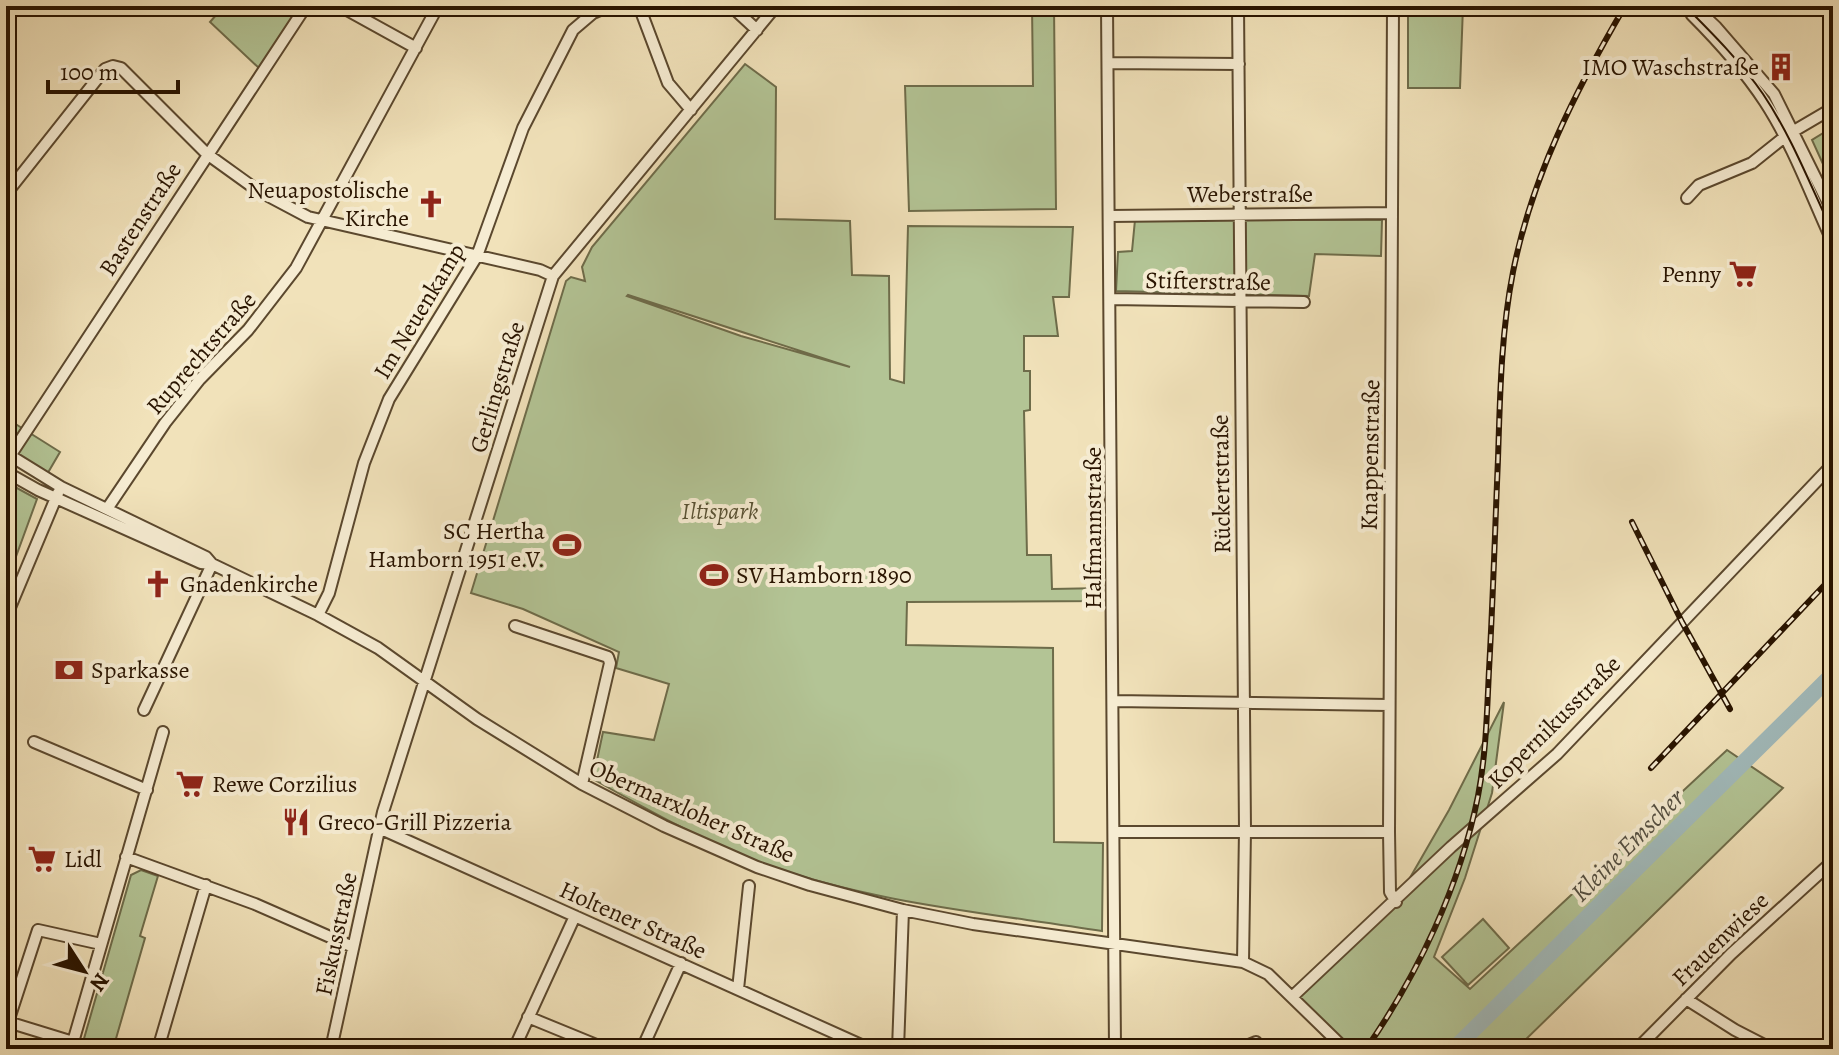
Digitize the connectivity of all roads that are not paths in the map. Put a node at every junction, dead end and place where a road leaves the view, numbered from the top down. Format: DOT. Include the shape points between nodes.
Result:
graph roads {
  1 [pos="306,6"];
  2 [pos="340,6"];
  3 [pos="438,6"];
  4 [pos="609,6"];
  5 [pos="639,6"];
  6 [pos="731,6"];
  7 [pos="776,6"];
  8 [pos="1107,6"];
  9 [pos="1238,6"];
  10 [pos="1393,6"];
  11 [pos="1688,6"];
  12 [pos="757,30"];
  13 [pos="416,48"];
  14 [pos="1108,63"];
  15 [pos="1239,64"];
  16 [pos="1833,108"];
  17 [pos="691,110"];
  18 [pos="1790,133"];
  19 [pos="207,154"];
  20 [pos="6,194"];
  21 [pos="1687,198"];
  22 [pos="1240,213"];
  23 [pos="1391,213"];
  24 [pos="1833,213"];
  25 [pos="1110,216"];
  26 [pos="323,222"];
  27 [pos="1833,243"];
  28 [pos="477,256"];
  29 [pos="553,276"];
  30 [pos="1111,299"];
  31 [pos="1239,302"];
  32 [pos="1304,302"];
  33 [pos="8,454"];
  34 [pos="1833,464"];
  35 [pos="6,472"];
  36 [pos="58,492"];
  37 [pos="107,509"];
  38 [pos="212,564"];
  39 [pos="318,615"];
  40 [pos="6,617"];
  41 [pos="515,626"];
  42 [pos="424,681"];
  43 [pos="1114,701"];
  44 [pos="1244,702"];
  45 [pos="1389,705"];
  46 [pos="144,710"];
  47 [pos="163,732"];
  48 [pos="34,742"];
  49 [pos="582,784"];
  50 [pos="147,790"];
  51 [pos="379,828"];
  52 [pos="1245,830"];
  53 [pos="1114,832"];
  54 [pos="1389,832"];
  55 [pos="126,857"];
  56 [pos="1833,861"];
  57 [pos="206,885"];
  58 [pos="749,886"];
  59 [pos="1396,902"];
  60 [pos="903,910"];
  61 [pos="575,916"];
  62 [pos="1114,943"];
  63 [pos="101,944"];
  64 [pos="353,947"];
  65 [pos="1243,962"];
  66 [pos="681,963"];
  67 [pos="738,989"];
  68 [pos="1293,996"];
  69 [pos="1686,999"];
  70 [pos="528,1017"];
  71 [pos="1256,1042"];
  72 [pos="72,1045"];
  73 [pos="158,1049"];
  74 [pos="331,1049"];
  75 [pos="514,1049"];
  76 [pos="606,1049"];
  77 [pos="642,1049"];
  78 [pos="870,1049"];
  79 [pos="898,1049"];
  80 [pos="1115,1049"];
  81 [pos="1239,1049"];
  82 [pos="1345,1049"];
  83 [pos="1637,1049"];
  84 [pos="1772,1049"];
  1 -- 19 [label="street, Bastenstraße"];
  2 -- 13 [label="street"];
  3 -- 13 [label="street, Ruprechtstraße"];
  4 -- 28 [label="street, Im Neuenkamp" via="573,30 548,76 523,128"];
  5 -- 17 [label="street" via="668,83"];
  6 -- 12 [label="street"];
  7 -- 12 [label="street, Gerlingstraße"];
  8 -- 14 [label="street, Halfmannstraße"];
  9 -- 15 [label="street, Rückertstraße"];
  10 -- 23 [label="street, Knappenstraße"];
  11 -- 18 [label="street" via="1708,20 1774,94"];
  12 -- 17 [label="street, Gerlingstraße"];
  13 -- 26 [label="street, Ruprechtstraße"];
  14 -- 15 [label="street"];
  14 -- 25 [label="street, Halfmannstraße"];
  15 -- 22 [label="street, Rückertstraße"];
  16 -- 18 [label="street"];
  17 -- 29 [label="street, Gerlingstraße"];
  18 -- 21 [label="street" via="1752,163 1699,185"];
  18 -- 24 [label="street"];
  18 -- 27 [label="street"];
  19 -- 20 [label="street" via="121,68 113,66 105,69"];
  19 -- 26 [label="street" via="257,190"];
  19 -- 33 [label="street, Bastenstraße"];
  22 -- 23 [label="street, Weberstraße"];
  22 -- 25 [label="street, Weberstraße"];
  22 -- 31 [label="street, Rückertstraße"];
  23 -- 45 [label="street, Knappenstraße"];
  25 -- 30 [label="street, Halfmannstraße"];
  26 -- 28 [label="street"];
  26 -- 37 [label="street, Ruprechtstraße" via="274,299 193,387"];
  28 -- 29 [label="street"];
  28 -- 39 [label="street, Im Neuenkamp" via="380,419"];
  29 -- 42 [label="street, Gerlingstraße"];
  30 -- 31 [label="street, Stifterstraße"];
  30 -- 43 [label="street, Halfmannstraße"];
  31 -- 32 [label="street, Stifterstraße"];
  31 -- 44 [label="street, Rückertstraße"];
  33 -- 36 [label="street, Obermarxloher Straße"];
  34 -- 59 [label="street, Kopernikusstraße" via="1557,754"];
  35 -- 36 [label="street, Obermarxloher Straße"];
  36 -- 37 [label="street, Obermarxloher Straße"];
  36 -- 38 [label="street, Obermarxloher Straße"];
  36 -- 40 [label="street"];
  37 -- 38 [label="street, Obermarxloher Straße"];
  38 -- 39 [label="street, Obermarxloher Straße"];
  38 -- 46 [label="street"];
  39 -- 42 [label="street, Obermarxloher Straße"];
  41 -- 49 [label="street" via="608,657"];
  42 -- 49 [label="street, Obermarxloher Straße"];
  42 -- 51 [label="street, Gerlingstraße"];
  43 -- 44 [label="street"];
  43 -- 53 [label="street, Halfmannstraße"];
  44 -- 45 [label="street"];
  44 -- 52 [label="street, Rückertstraße"];
  45 -- 54 [label="street, Knappenstraße"];
  47 -- 50 [label="street"];
  48 -- 50 [label="street"];
  49 -- 60 [label="street, Obermarxloher Straße" via="752,865"];
  50 -- 55 [label="street"];
  51 -- 61 [label="street, Holtener Straße"];
  51 -- 64 [label="street, Fiskusstraße"];
  52 -- 53 [label="street"];
  52 -- 54 [label="street"];
  52 -- 65 [label="street, Rückertstraße"];
  53 -- 62 [label="street, Halfmannstraße"];
  54 -- 59 [label="street, Knappenstraße" via="1390,892"];
  55 -- 57 [label="street"];
  55 -- 63 [label="street"];
  56 -- 69 [label="street, Frauenwiese"];
  57 -- 64 [label="street"];
  57 -- 73 [label="street"];
  58 -- 67 [label="street"];
  59 -- 68 [label="street, Kopernikusstraße"];
  60 -- 62 [label="street, Obermarxloher Straße"];
  60 -- 79 [label="street"];
  61 -- 66 [label="street, Holtener Straße"];
  61 -- 70 [label="street"];
  62 -- 65 [label="street, Obermarxloher Straße"];
  62 -- 80 [label="street, Halfmannstraße"];
  63 -- 72 [label="street"];
  63 -- 72 [label="street" via="38,930 8,1022"];
  64 -- 74 [label="street, Fiskusstraße"];
  65 -- 68 [label="street, Obermarxloher Straße" via="1268,974"];
  66 -- 67 [label="street, Holtener Straße"];
  66 -- 77 [label="street"];
  67 -- 78 [label="street, Holtener Straße"];
  68 -- 82 [label="street"];
  69 -- 83 [label="street, Frauenwiese"];
  69 -- 84 [label="street"];
  70 -- 75 [label="street"];
  70 -- 76 [label="street"];
  71 -- 81 [label="street"];
}
